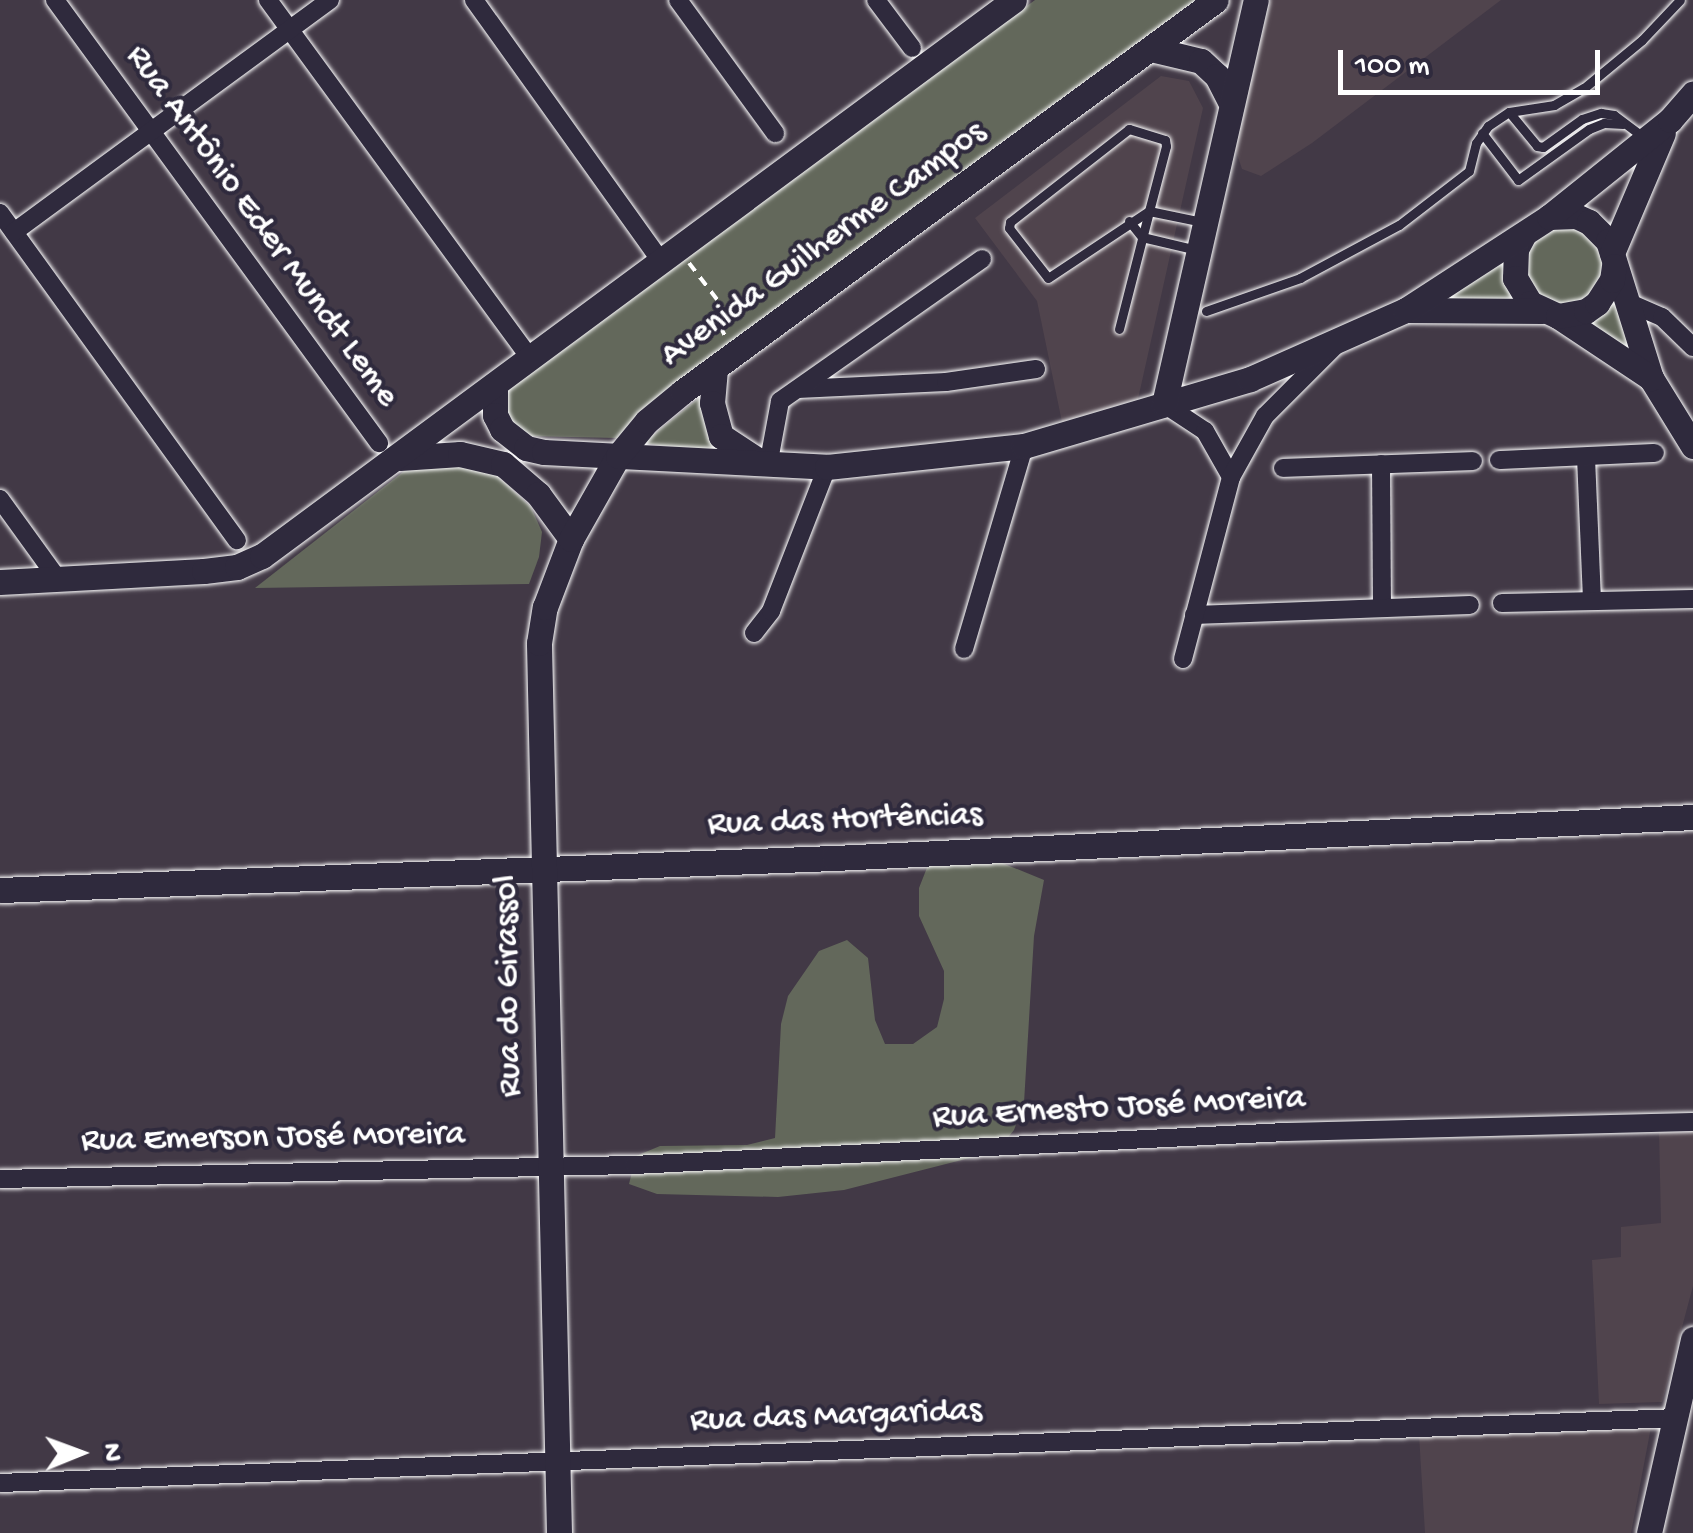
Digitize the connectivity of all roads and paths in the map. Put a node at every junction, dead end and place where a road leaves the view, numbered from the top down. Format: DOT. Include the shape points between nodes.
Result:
graph roads {
  1 [pos="56,0"];
  2 [pos="268,0"];
  3 [pos="330,0"];
  4 [pos="474,0"];
  5 [pos="678,0"];
  6 [pos="876,0"];
  7 [pos="1014,0"];
  8 [pos="1216,0"];
  9 [pos="1256,0"];
  10 [pos="1680,0"];
  11 [pos="289,30"];
  12 [pos="912,48"];
  13 [pos="1152,49"];
  14 [pos="1693,94"];
  15 [pos="1230,102"];
  16 [pos="1510,112"];
  17 [pos="1582,119"];
  18 [pos="1670,120"];
  19 [pos="1623,124"];
  20 [pos="1589,129"];
  21 [pos="151,131"];
  22 [pos="775,133"];
  23 [pos="1482,133"];
  24 [pos="1646,139"];
  25 [pos="1149,211"];
  26 [pos="0,213"];
  27 [pos="1549,217"];
  28 [pos="1129,221"];
  29 [pos="1204,222"];
  30 [pos="14,232"];
  31 [pos="1523,236"];
  32 [pos="1142,237"];
  33 [pos="1198,250"];
  34 [pos="668,254"];
  35 [pos="1613,259"];
  36 [pos="982,260"];
  37 [pos="1626,301"];
  38 [pos="1406,310"];
  39 [pos="1206,311"];
  40 [pos="1550,314"];
  41 [pos="1119,330"];
  42 [pos="1335,346"];
  43 [pos="1693,346"];
  44 [pos="736,352"];
  45 [pos="530,358"];
  46 [pos="1036,368"];
  47 [pos="715,369"];
  48 [pos="1651,378"];
  49 [pos="495,385"];
  50 [pos="798,389"];
  51 [pos="1164,404"];
  52 [pos="1024,446"];
  53 [pos="1693,446"];
  54 [pos="387,451"];
  55 [pos="1656,453"];
  56 [pos="618,456"];
  57 [pos="1586,458"];
  58 [pos="1499,460"];
  59 [pos="1473,461"];
  60 [pos="1382,464"];
  61 [pos="768,466"];
  62 [pos="828,467"];
  63 [pos="1283,468"];
  64 [pos="1231,476"];
  65 [pos="0,498"];
  66 [pos="571,539"];
  67 [pos="237,540"];
  68 [pos="58,578"];
  69 [pos="0,582"];
  70 [pos="1693,599"];
  71 [pos="1592,600"];
  72 [pos="1502,603"];
  73 [pos="1470,605"];
  74 [pos="1382,608"];
  75 [pos="1194,616"];
  76 [pos="754,633"];
  77 [pos="964,648"];
  78 [pos="1183,659"];
  79 [pos="1693,817"];
  80 [pos="544,868"];
  81 [pos="0,890"];
  82 [pos="1693,1122"];
  83 [pos="548,1165"];
  84 [pos="0,1179"];
  85 [pos="1693,1339"];
  86 [pos="1674,1418"];
  87 [pos="556,1461"];
  88 [pos="0,1483"];
  89 [pos="559,1533"];
  90 [pos="1650,1533"];
  1 -- 21 [label="street, Rua Antônio Eder Mundt Leme"];
  2 -- 11 [label="street"];
  3 -- 11 [label="street"];
  4 -- 34 [label="street"];
  5 -- 22 [label="street"];
  6 -- 12 [label="street"];
  7 -- 34 [label="main road"];
  8 -- 13 [label="main road, Avenida Guilherme Campos"];
  9 -- 15 [label="main road"];
  10 -- 16 [label="lane" via="1584,88 1554,105"];
  11 -- 21 [label="street"];
  11 -- 45 [label="street"];
  13 -- 15 [label="main road" via="1201,61"];
  13 -- 44 [label="main road, Avenida Guilherme Campos"];
  14 -- 18 [label="main road"];
  15 -- 29 [label="main road"];
  16 -- 17 [label="lane" via="1532,142 1544,147"];
  16 -- 23 [label="lane"];
  17 -- 19 [label="lane" via="1609,113"];
  17 -- 20 [label="lane"];
  18 -- 24 [label="main road"];
  18 -- 35 [label="main road" via="1652,150"];
  19 -- 20 [label="lane"];
  19 -- 24 [label="lane"];
  20 -- 23 [label="lane" via="1518,180"];
  21 -- 30 [label="street"];
  21 -- 54 [label="street, Rua Antônio Eder Mundt Leme"];
  23 -- 39 [label="lane" via="1469,171 1399,225 1300,278"];
  24 -- 27 [label="main road"];
  25 -- 28 [label="lane"];
  25 -- 28 [label="lane" via="1165,140 1136,128 1008,225 1048,278"];
  25 -- 29 [label="lane"];
  25 -- 32 [label="lane"];
  26 -- 30 [label="street"];
  27 -- 31 [label="main road"];
  27 -- 35 [label="main road" via="1589,222"];
  28 -- 32 [label="lane"];
  29 -- 33 [label="main road"];
  30 -- 67 [label="street"];
  31 -- 38 [label="main road"];
  31 -- 40 [label="main road" via="1515,278 1520,292"];
  32 -- 33 [label="lane"];
  32 -- 41 [label="lane"];
  33 -- 51 [label="main road"];
  34 -- 44 [label="path" via="720,300 720,326"];
  34 -- 45 [label="main road"];
  35 -- 37 [label="main road"];
  35 -- 40 [label="main road" via="1597,303 1586,311"];
  36 -- 50 [label="street"];
  37 -- 43 [label="street" via="1662,317"];
  37 -- 48 [label="main road"];
  38 -- 40 [label="main road"];
  38 -- 42 [label="main road"];
  40 -- 48 [label="main road"];
  42 -- 51 [label="main road"];
  42 -- 64 [label="street" via="1265,416"];
  44 -- 47 [label="main road, Avenida Guilherme Campos"];
  45 -- 49 [label="main road"];
  46 -- 50 [label="street" via="946,382"];
  47 -- 56 [label="main road, Avenida Guilherme Campos" via="647,421"];
  47 -- 61 [label="main road" via="712,403 720,436"];
  48 -- 53 [label="main road"];
  49 -- 54 [label="main road"];
  49 -- 56 [label="main road" via="502,430 526,448"];
  50 -- 61 [label="street" via="780,401"];
  51 -- 52 [label="main road"];
  51 -- 64 [label="street" via="1204,431"];
  52 -- 62 [label="main road"];
  52 -- 77 [label="street"];
  54 -- 66 [label="main road" via="503,464 538,494"];
  54 -- 68 [label="main road" via="262,556 237,567"];
  55 -- 57 [label="street"];
  56 -- 61 [label="main road"];
  56 -- 66 [label="main road, Rua do Girassol"];
  57 -- 58 [label="street"];
  57 -- 71 [label="street"];
  59 -- 60 [label="street"];
  60 -- 63 [label="street"];
  60 -- 74 [label="street"];
  61 -- 62 [label="main road"];
  62 -- 76 [label="street" via="771,611"];
  64 -- 75 [label="street"];
  65 -- 68 [label="street"];
  66 -- 80 [label="main road, Rua do Girassol" via="539,643"];
  68 -- 69 [label="main road"];
  70 -- 71 [label="street"];
  71 -- 72 [label="street"];
  73 -- 74 [label="street"];
  74 -- 75 [label="street"];
  75 -- 78 [label="street"];
  79 -- 80 [label="main road, Rua das Hortências"];
  80 -- 81 [label="main road, Rua das Hortências"];
  80 -- 83 [label="main road, Rua do Girassol"];
  82 -- 83 [label="street, Rua Ernesto José Moreira" via="1286,1132 738,1162"];
  83 -- 84 [label="street, Rua Emerson José Moreira"];
  83 -- 87 [label="main road, Rua do Girassol"];
  85 -- 86 [label="main road"];
  86 -- 87 [label="street, Rua das Margaridas"];
  86 -- 90 [label="main road"];
  87 -- 88 [label="street, Rua das Margaridas"];
  87 -- 89 [label="main road, Rua do Girassol"];
}
